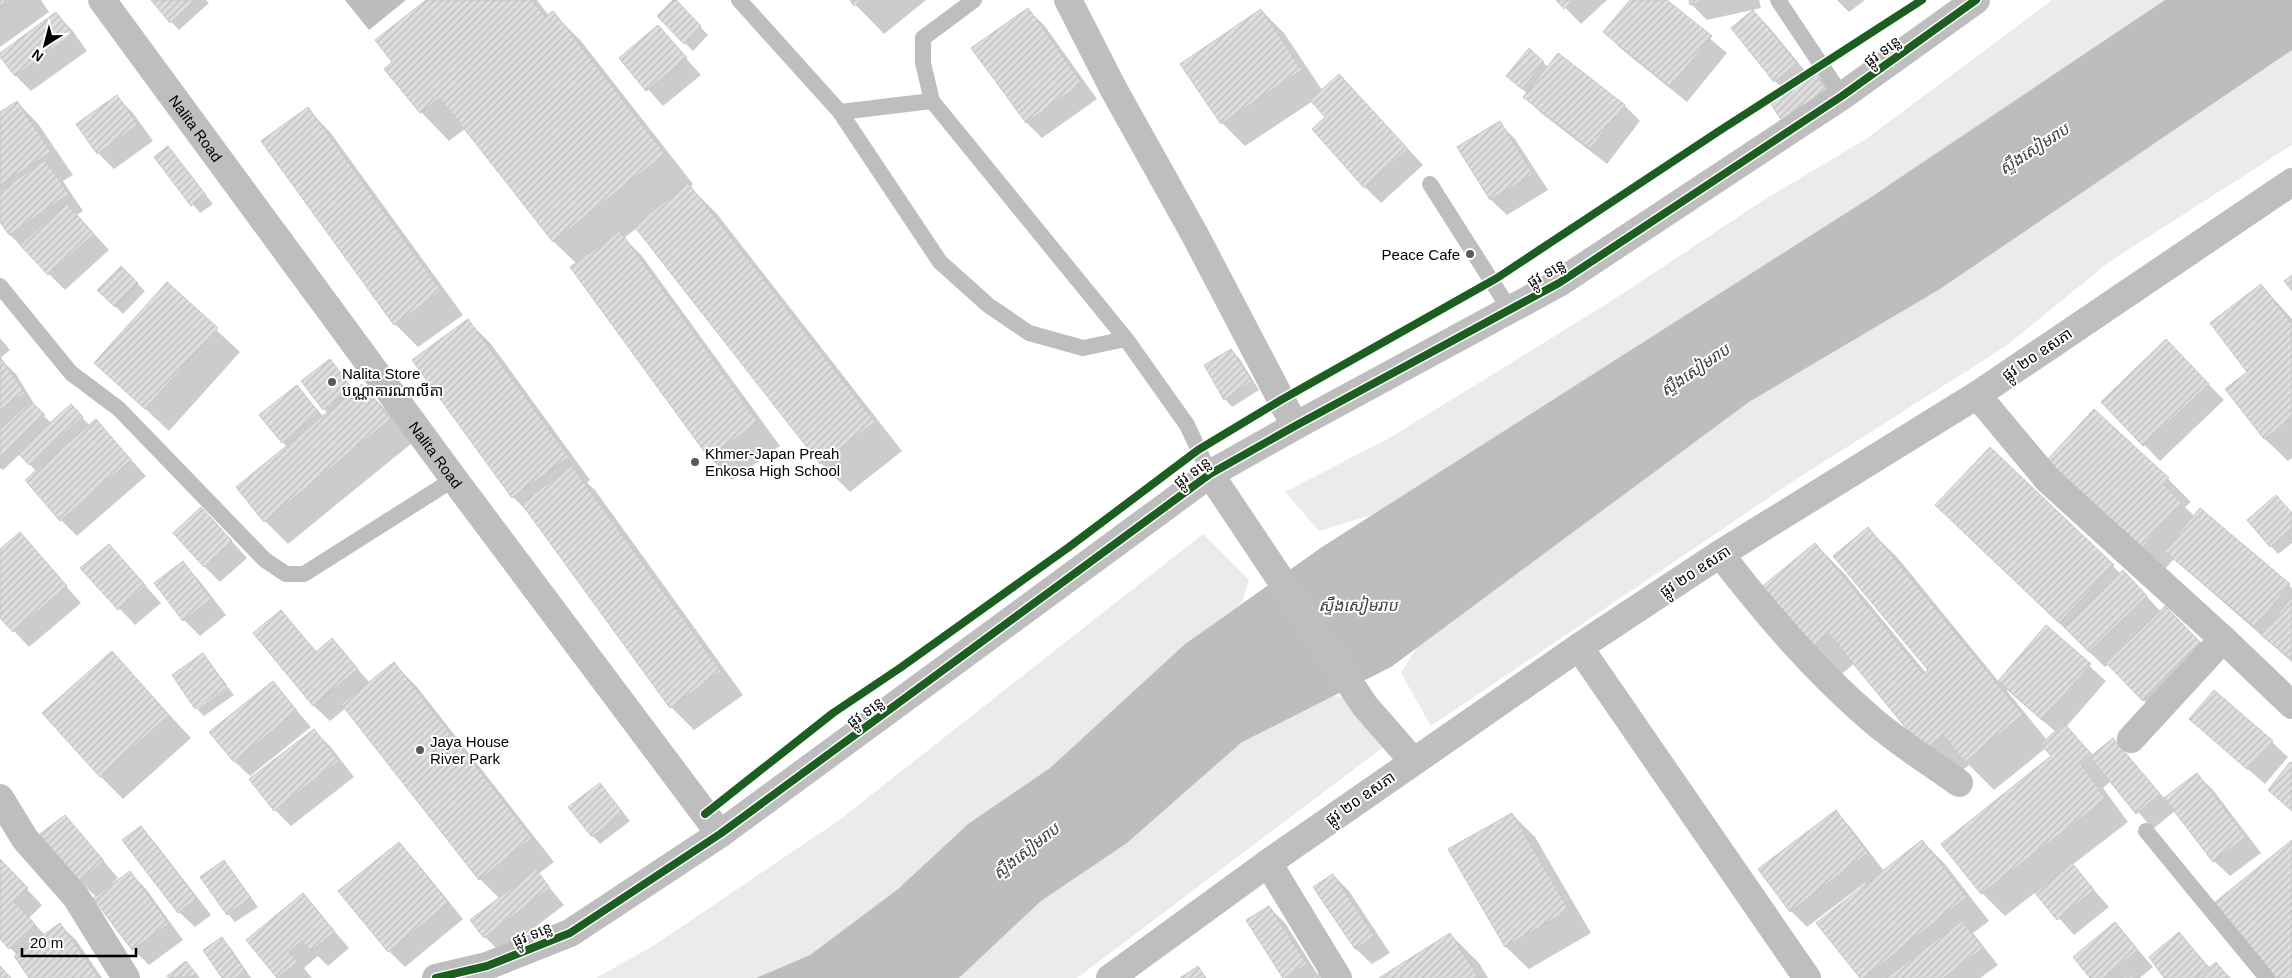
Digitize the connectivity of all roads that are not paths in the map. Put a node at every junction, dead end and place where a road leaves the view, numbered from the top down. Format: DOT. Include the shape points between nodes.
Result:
graph roads {
  1 [pos="102,0"];
  2 [pos="739,0"];
  3 [pos="974,0"];
  4 [pos="1068,0"];
  5 [pos="1778,0"];
  6 [pos="1976,0"];
  7 [pos="1842,96"];
  8 [pos="932,101"];
  9 [pos="840,112"];
  10 [pos="2292,182"];
  11 [pos="1430,184"];
  12 [pos="0,286"];
  13 [pos="1510,310"];
  14 [pos="1126,339"];
  15 [pos="1977,395"];
  16 [pos="1295,426"];
  17 [pos="1210,474"];
  18 [pos="454,479"];
  19 [pos="1720,554"];
  20 [pos="2223,639"];
  21 [pos="1578,647"];
  22 [pos="2292,705"];
  23 [pos="2131,739"];
  24 [pos="1413,761"];
  25 [pos="1960,783"];
  26 [pos="0,798"];
  27 [pos="2146,831"];
  28 [pos="720,834"];
  29 [pos="1268,864"];
  30 [pos="126,978"];
  31 [pos="436,978"];
  32 [pos="1110,978"];
  33 [pos="1338,978"];
  34 [pos="1807,978"];
  35 [pos="2267,978"];
  1 -- 18 [label="street, Nalita Road"];
  2 -- 9 [label="lane"];
  3 -- 8 [label="lane" via="923,38 923,63"];
  4 -- 16 [label="street"];
  5 -- 7 [label="lane"];
  6 -- 7 [label="street, ផ្លូវ ទន្លេ"];
  7 -- 13 [label="street, ផ្លូវ ទន្លេ" via="1559,283"];
  8 -- 9 [label="lane"];
  8 -- 14 [label="lane"];
  9 -- 14 [label="lane" via="940,262 988,304 1029,334 1082,348"];
  10 -- 15 [label="street, ផ្លូវ ២០ ឧសភា"];
  11 -- 13 [label="lane"];
  12 -- 18 [label="lane" via="71,373 119,408 265,560 286,574 304,574"];
  13 -- 16 [label="street, ផ្លូវ ទន្លេ"];
  14 -- 17 [label="lane" via="1187,426"];
  15 -- 19 [label="street, ផ្លូវ ២០ ឧសភា"];
  15 -- 20 [label="street" via="2048,480"];
  16 -- 17 [label="street, ផ្លូវ ទន្លេ"];
  17 -- 24 [label="street" via="1365,706"];
  17 -- 28 [label="street, ផ្លូវ ទន្លេ"];
  18 -- 28 [label="street, Nalita Road"];
  19 -- 21 [label="street, ផ្លូវ ២០ ឧសភា"];
  19 -- 25 [label="street" via="1767,614 1833,683 1870,718"];
  20 -- 22 [label="street"];
  20 -- 23 [label="street"];
  21 -- 24 [label="street, ផ្លូវ ២០ ឧសភា"];
  21 -- 34 [label="street"];
  24 -- 29 [label="street, ផ្លូវ ២០ ឧសភា"];
  26 -- 30 [label="street" via="25,839 76,897"];
  27 -- 35 [label="lane"];
  28 -- 31 [label="street, ផ្លូវ ទន្លេ" via="570,933 488,966"];
  29 -- 32 [label="street, ផ្លូវ ២០ ឧសភា"];
  29 -- 33 [label="street"];
}
